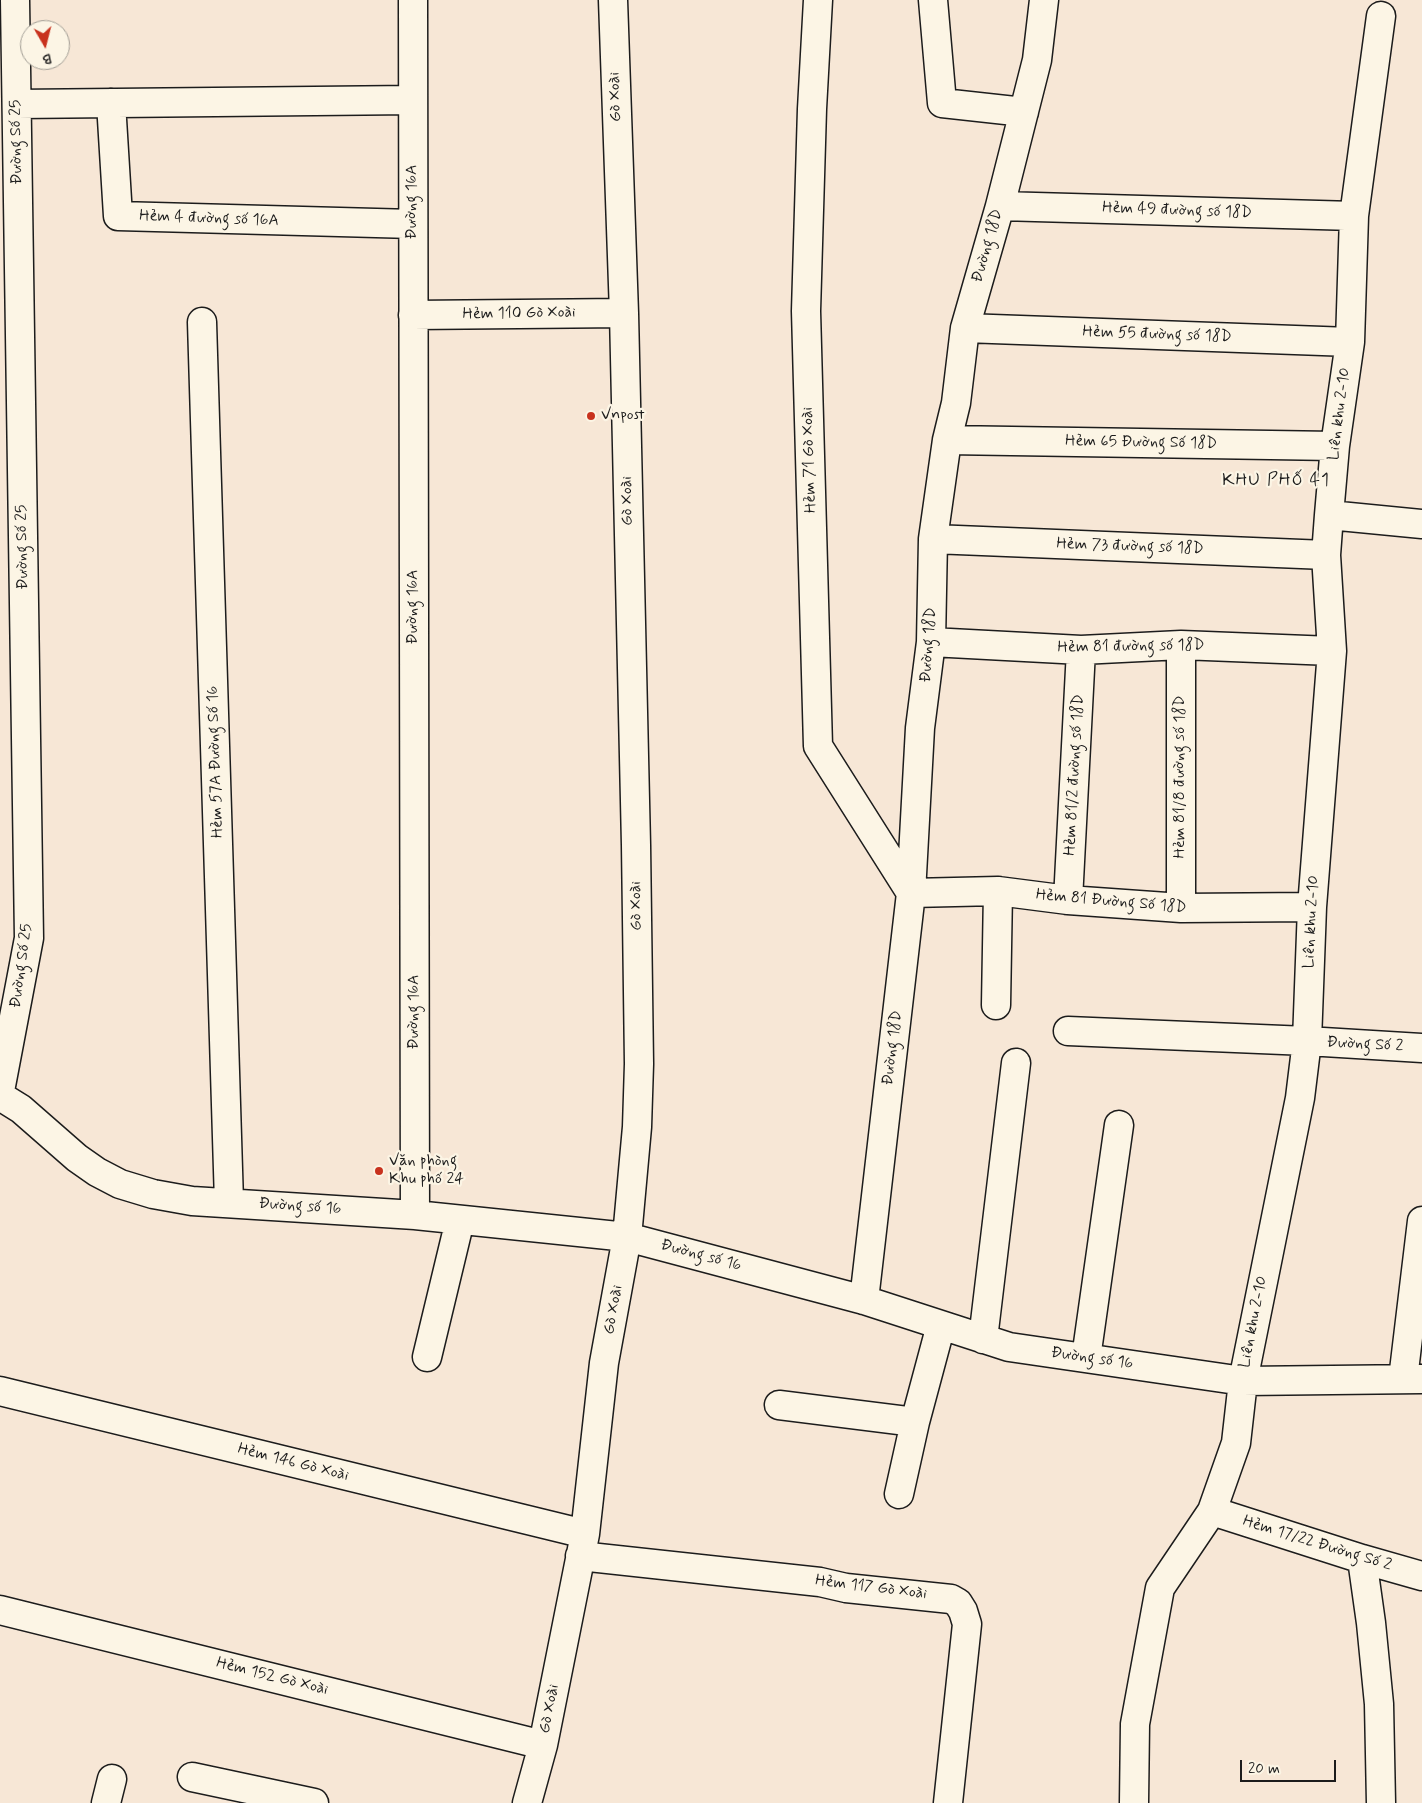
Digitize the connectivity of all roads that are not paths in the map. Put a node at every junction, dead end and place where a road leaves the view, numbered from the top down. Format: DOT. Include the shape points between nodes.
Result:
graph roads {
  1 [pos="15,0"];
  2 [pos="413,0"];
  3 [pos="613,0"];
  4 [pos="818,0"];
  5 [pos="933,0"];
  6 [pos="1044,0"];
  7 [pos="1381,16"];
  8 [pos="414,100"];
  9 [pos="111,103"];
  10 [pos="17,104"];
  11 [pos="1024,112"];
  12 [pos="1000,206"];
  13 [pos="1354,216"];
  14 [pos="414,224"];
  15 [pos="624,312"];
  16 [pos="414,315"];
  17 [pos="202,322"];
  18 [pos="965,328"];
  19 [pos="1350,342"];
  20 [pos="947,440"];
  21 [pos="1335,446"];
  22 [pos="1329,515"];
  23 [pos="1422,524"];
  24 [pos="934,539"];
  25 [pos="1326,555"];
  26 [pos="931,642"];
  27 [pos="1181,645"];
  28 [pos="1081,650"];
  29 [pos="1332,651"];
  30 [pos="998,891"];
  31 [pos="911,893"];
  32 [pos="1068,900"];
  33 [pos="1312,907"];
  34 [pos="1182,908"];
  35 [pos="996,1005"];
  36 [pos="1068,1032"];
  37 [pos="1307,1041"];
  38 [pos="1422,1048"];
  39 [pos="1016,1063"];
  40 [pos="0,1091"];
  41 [pos="0,1096"];
  42 [pos="1119,1125"];
  43 [pos="229,1202"];
  44 [pos="415,1215"];
  45 [pos="460,1220"];
  46 [pos="1422,1221"];
  47 [pos="627,1237"];
  48 [pos="864,1300"];
  49 [pos="941,1325"];
  50 [pos="983,1339"];
  51 [pos="427,1357"];
  52 [pos="1086,1358"];
  53 [pos="1413,1379"];
  54 [pos="1243,1381"];
  55 [pos="0,1391"];
  56 [pos="779,1405"];
  57 [pos="914,1422"];
  58 [pos="899,1494"];
  59 [pos="1212,1511"];
  60 [pos="583,1545"];
  61 [pos="1362,1559"];
  62 [pos="1422,1576"];
  63 [pos="0,1610"];
  64 [pos="544,1745"];
  65 [pos="192,1777"];
  66 [pos="314,1803"];
  67 [pos="527,1803"];
  68 [pos="948,1803"];
  69 [pos="1134,1803"];
  70 [pos="1381,1803"];
  1 -- 10 [label="street, Đường Số 25"];
  2 -- 8 [label="street, Đường 16A"];
  3 -- 15 [label="street, Gò Xoài"];
  4 -- 31 [label="street, Hẻm 71 Gò Xoài" via="806,311 818,746"];
  5 -- 11 [label="street" via="942,103"];
  6 -- 11 [label="street, Đường 18D" via="1037,60"];
  7 -- 13 [label="street, Liên khu 2-10"];
  8 -- 9 [label="street"];
  8 -- 14 [label="street, Đường 16A"];
  9 -- 10 [label="street"];
  9 -- 14 [label="street, Hẻm 4 đường số 16A" via="118,216"];
  10 -- 40 [label="street, Đường Số 25" via="30,938"];
  11 -- 12 [label="street, Đường 18D"];
  12 -- 13 [label="street, Hẻm 49 đường số 18D"];
  12 -- 18 [label="street, Đường 18D"];
  13 -- 19 [label="street, Liên khu 2-10"];
  14 -- 16 [label="street, Đường 16A"];
  15 -- 16 [label="street, Hẻm 110 Gò Xoài"];
  15 -- 47 [label="street, Gò Xoài" via="639,1064"];
  16 -- 44 [label="street, Đường 16A"];
  17 -- 43 [label="street, Hẻm 57A Đường Số 16"];
  18 -- 19 [label="street, Hẻm 55 đường số 18D"];
  18 -- 20 [label="street, Đường 18D" via="956,403"];
  19 -- 21 [label="street, Liên khu 2-10"];
  20 -- 21 [label="street, Hẻm 65 Đường Số 18D"];
  20 -- 24 [label="street, Đường 18D"];
  21 -- 22 [label="street, Liên khu 2-10"];
  22 -- 23 [label="street"];
  22 -- 25 [label="street, Liên khu 2-10"];
  24 -- 25 [label="street, Hẻm 73 đường số 18D"];
  24 -- 26 [label="street, Đường 18D"];
  25 -- 29 [label="street, Liên khu 2-10"];
  26 -- 28 [label="street, Hẻm 81 đường số 18D"];
  26 -- 31 [label="street, Đường 18D" via="920,728"];
  27 -- 28 [label="street, Hẻm 81 đường số 18D"];
  27 -- 29 [label="street, Hẻm 81 đường số 18D"];
  27 -- 34 [label="street, Hẻm 81/8 đường số 18D"];
  28 -- 32 [label="street, Hẻm 81/2 đường số 18D"];
  29 -- 33 [label="street, Liên khu 2-10"];
  30 -- 31 [label="street, Hẻm 81 Đường Số 18D"];
  30 -- 32 [label="street, Hẻm 81 Đường Số 18D"];
  30 -- 35 [label="street"];
  31 -- 48 [label="street, Đường 18D"];
  32 -- 34 [label="street, Hẻm 81 Đường Số 18D"];
  33 -- 34 [label="street, Hẻm 81 Đường Số 18D"];
  33 -- 37 [label="street, Liên khu 2-10"];
  36 -- 37 [label="street, Đường Số 2"];
  37 -- 38 [label="street, Đường Số 2"];
  37 -- 54 [label="street, Liên khu 2-10" via="1300,1098"];
  39 -- 50 [label="street"];
  41 -- 43 [label="street, Đường số 16" via="21,1109 77,1158 120,1184 192,1201"];
  42 -- 52 [label="street"];
  43 -- 44 [label="street, Đường số 16"];
  44 -- 45 [label="street, Đường số 16"];
  45 -- 47 [label="street, Đường số 16"];
  45 -- 51 [label="street"];
  46 -- 53 [label="street"];
  47 -- 48 [label="street, Đường số 16"];
  47 -- 60 [label="street, Gò Xoài" via="604,1363"];
  48 -- 49 [label="street, Đường số 16"];
  49 -- 50 [label="street, Đường số 16"];
  49 -- 57 [label="street"];
  50 -- 52 [label="street, Đường số 16" via="1009,1347"];
  52 -- 54 [label="street, Đường số 16"];
  53 -- 54 [label="street, Đường số 16"];
  54 -- 59 [label="street, Liên khu 2-10" via="1236,1443"];
  55 -- 60 [label="street, Hẻm 146 Gò Xoài"];
  56 -- 57 [label="street"];
  57 -- 58 [label="street"];
  59 -- 61 [label="street, Hẻm 17/22 Đường Số 2"];
  59 -- 69 [label="street, Liên khu 2-10" via="1160,1588 1134,1724"];
  60 -- 64 [label="street, Gò Xoài"];
  60 -- 68 [label="street, Hẻm 117 Gò Xoài" via="846,1588 951,1599 958,1603 967,1624"];
  61 -- 62 [label="street, Hẻm 17/22 Đường Số 2"];
  61 -- 70 [label="street" via="1378,1704"];
  63 -- 64 [label="street, Hẻm 152 Gò Xoài"];
  64 -- 67 [label="street, Gò Xoài"];
  65 -- 66 [label="street"];
}
